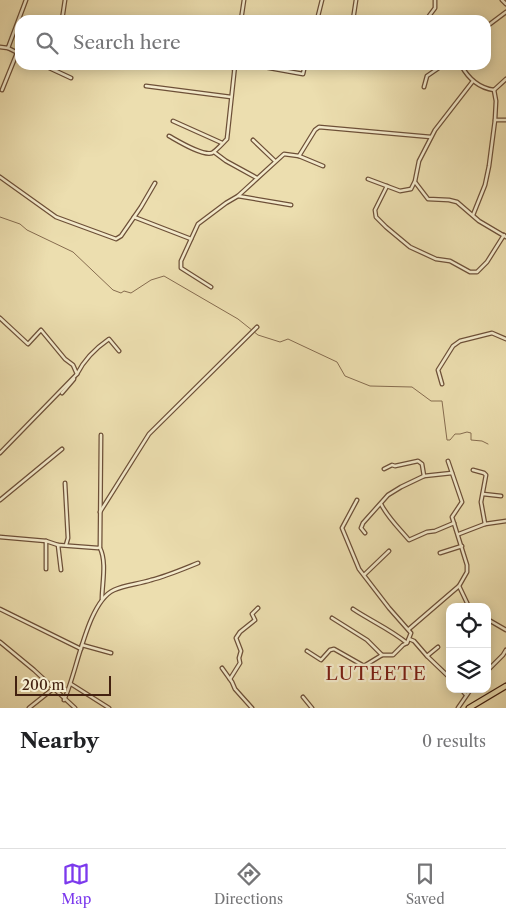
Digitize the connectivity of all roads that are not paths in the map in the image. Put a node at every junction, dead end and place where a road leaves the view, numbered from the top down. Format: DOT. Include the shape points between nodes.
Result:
graph roads {
  1 [pos="26,0"];
  2 [pos="65,0"];
  3 [pos="244,0"];
  4 [pos="322,0"];
  5 [pos="356,0"];
  6 [pos="435,0"];
  7 [pos="502,0"];
  8 [pos="506,4"];
  9 [pos="506,12"];
  10 [pos="20,15"];
  11 [pos="63,15"];
  12 [pos="242,15"];
  13 [pos="318,15"];
  14 [pos="354,15"];
  15 [pos="431,15"];
  16 [pos="491,23"];
  17 [pos="15,29"];
  18 [pos="0,47"];
  19 [pos="8,48"];
  20 [pos="15,52"];
  21 [pos="15,62"];
  22 [pos="54,70"];
  23 [pos="235,70"];
  24 [pos="281,70"];
  25 [pos="304,70"];
  26 [pos="436,70"];
  27 [pos="464,70"];
  28 [pos="71,78"];
  29 [pos="506,79"];
  30 [pos="474,81"];
  31 [pos="146,86"];
  32 [pos="424,87"];
  33 [pos="2,90"];
  34 [pos="494,90"];
  35 [pos="231,97"];
  36 [pos="495,120"];
  37 [pos="506,120"];
  38 [pos="173,121"];
  39 [pos="169,136"];
  40 [pos="432,137"];
  41 [pos="254,140"];
  42 [pos="222,143"];
  43 [pos="214,152"];
  44 [pos="299,156"];
  45 [pos="276,162"];
  46 [pos="323,166"];
  47 [pos="0,176"];
  48 [pos="257,178"];
  49 [pos="368,179"];
  50 [pos="415,181"];
  51 [pos="155,183"];
  52 [pos="387,186"];
  53 [pos="238,196"];
  54 [pos="291,205"];
  55 [pos="474,215"];
  56 [pos="134,217"];
  57 [pos="505,236"];
  58 [pos="191,239"];
  59 [pos="211,286"];
  60 [pos="0,318"];
  61 [pos="257,327"];
  62 [pos="506,339"];
  63 [pos="119,351"];
  64 [pos="77,374"];
  65 [pos="442,384"];
  66 [pos="62,393"];
  67 [pos="100,435"];
  68 [pos="62,449"];
  69 [pos="0,453"];
  70 [pos="448,461"];
  71 [pos="384,469"];
  72 [pos="473,470"];
  73 [pos="452,473"];
  74 [pos="424,476"];
  75 [pos="65,484"];
  76 [pos="483,494"];
  77 [pos="501,496"];
  78 [pos="0,500"];
  79 [pos="357,500"];
  80 [pos="381,504"];
  81 [pos="100,512"];
  82 [pos="506,521"];
  83 [pos="454,522"];
  84 [pos="485,524"];
  85 [pos="365,533"];
  86 [pos="459,534"];
  87 [pos="0,537"];
  88 [pos="46,541"];
  89 [pos="58,545"];
  90 [pos="66,545"];
  91 [pos="462,546"];
  92 [pos="99,548"];
  93 [pos="388,552"];
  94 [pos="440,553"];
  95 [pos="198,563"];
  96 [pos="46,568"];
  97 [pos="62,570"];
  98 [pos="364,575"];
  99 [pos="459,586"];
  100 [pos="102,599"];
  101 [pos="467,603"];
  102 [pos="258,608"];
  103 [pos="0,609"];
  104 [pos="354,609"];
  105 [pos="332,618"];
  106 [pos="491,622"];
  107 [pos="409,630"];
  108 [pos="506,630"];
  109 [pos="409,639"];
  110 [pos="0,642"];
  111 [pos="407,643"];
  112 [pos="82,645"];
  113 [pos="438,647"];
  114 [pos="81,649"];
  115 [pos="506,650"];
  116 [pos="307,651"];
  117 [pos="111,652"];
  118 [pos="382,655"];
  119 [pos="427,656"];
  120 [pos="491,667"];
  121 [pos="222,668"];
  122 [pos="446,674"];
  123 [pos="230,679"];
  124 [pos="71,684"];
  125 [pos="506,686"];
  126 [pos="54,688"];
  127 [pos="466,695"];
  128 [pos="303,697"];
  129 [pos="64,700"];
  130 [pos="29,708"];
  131 [pos="75,708"];
  132 [pos="109,708"];
  133 [pos="252,708"];
  134 [pos="312,708"];
  135 [pos="458,708"];
  136 [pos="469,708"];
  1 -- 10 [label="street"];
  2 -- 11 [label="street"];
  3 -- 12 [label="street"];
  4 -- 13 [label="street"];
  5 -- 14 [label="street"];
  6 -- 15 [label="street"];
  7 -- 8 [label="street"];
  9 -- 16 [label="street"];
  17 -- 19 [label="street"];
  18 -- 19 [label="street"];
  19 -- 20 [label="street"];
  21 -- 33 [label="street"];
  22 -- 28 [label="street"];
  23 -- 35 [label="street"];
  24 -- 25 [label="street" via="303,74"];
  26 -- 32 [label="street" via="427,76"];
  27 -- 30 [label="street"];
  29 -- 34 [label="street"];
  30 -- 34 [label="street"];
  30 -- 40 [label="street" via="439,123"];
  31 -- 35 [label="street"];
  34 -- 36 [label="street"];
  35 -- 42 [label="street" via="227,139"];
  36 -- 37 [label="street"];
  36 -- 55 [label="street" via="486,178"];
  38 -- 42 [label="street"];
  39 -- 43 [label="street" via="196,150"];
  40 -- 44 [label="street" via="319,127"];
  40 -- 50 [label="street" via="418,161"];
  41 -- 45 [label="street"];
  42 -- 43 [label="street"];
  43 -- 48 [label="street"];
  44 -- 45 [label="street" via="284,154"];
  44 -- 46 [label="street"];
  45 -- 48 [label="street"];
  47 -- 56 [label="street" via="56,217 116,239"];
  48 -- 53 [label="street"];
  49 -- 52 [label="street"];
  50 -- 52 [label="street" via="410,189 404,191"];
  50 -- 55 [label="street" via="428,198 451,200"];
  51 -- 56 [label="street"];
  52 -- 57 [label="street" via="375,210 377,218 406,244 436,259 477,272"];
  53 -- 54 [label="street"];
  53 -- 58 [label="street" via="198,224"];
  55 -- 57 [label="street"];
  56 -- 58 [label="street"];
  58 -- 59 [label="street" via="181,268"];
  60 -- 64 [label="street" via="28,344 41,330 73,365"];
  61 -- 81 [label="street" via="149,434"];
  62 -- 65 [label="street" via="492,333 457,342 438,370"];
  63 -- 64 [label="street" via="109,339 89,357"];
  64 -- 66 [label="street"];
  64 -- 69 [label="street"];
  67 -- 81 [label="street"];
  68 -- 78 [label="street"];
  70 -- 73 [label="street"];
  71 -- 74 [label="street" via="418,462 422,464"];
  72 -- 76 [label="street" via="485,474"];
  73 -- 74 [label="street"];
  73 -- 83 [label="street" via="462,502 452,515"];
  74 -- 80 [label="street" via="388,495"];
  75 -- 90 [label="street"];
  76 -- 77 [label="street"];
  76 -- 84 [label="street" via="481,502"];
  79 -- 98 [label="street" via="342,528"];
  80 -- 83 [label="street" via="386,515 410,540"];
  80 -- 85 [label="street" via="363,523 361,528"];
  81 -- 92 [label="street"];
  82 -- 84 [label="street"];
  83 -- 86 [label="street"];
  84 -- 86 [label="street"];
  86 -- 91 [label="street"];
  87 -- 88 [label="street"];
  88 -- 89 [label="street"];
  88 -- 96 [label="street"];
  89 -- 90 [label="street"];
  89 -- 97 [label="street"];
  90 -- 92 [label="street"];
  91 -- 94 [label="street"];
  91 -- 99 [label="street" via="468,570"];
  92 -- 100 [label="street" via="103,565"];
  93 -- 98 [label="street"];
  95 -- 100 [label="street" via="114,590"];
  98 -- 107 [label="street"];
  99 -- 101 [label="street"];
  99 -- 107 [label="street"];
  100 -- 112 [label="street"];
  102 -- 123 [label="street" via="252,614 255,620 236,638 241,650 240,663"];
  103 -- 114 [label="street"];
  104 -- 111 [label="street"];
  105 -- 118 [label="street" via="367,640"];
  106 -- 108 [label="street"];
  107 -- 109 [label="street"];
  109 -- 111 [label="street"];
  109 -- 119 [label="street"];
  110 -- 126 [label="street"];
  111 -- 118 [label="street" via="392,656"];
  112 -- 114 [label="street"];
  112 -- 117 [label="street"];
  113 -- 119 [label="street"];
  114 -- 124 [label="street"];
  115 -- 120 [label="street"];
  116 -- 118 [label="street" via="321,660 334,649 364,666"];
  119 -- 122 [label="street"];
  121 -- 123 [label="street"];
  123 -- 133 [label="street" via="234,689"];
  124 -- 129 [label="street"];
  124 -- 132 [label="street"];
  125 -- 136 [label="main road"];
  126 -- 129 [label="street"];
  126 -- 130 [label="street"];
  127 -- 135 [label="street"];
  128 -- 134 [label="street"];
  129 -- 131 [label="street"];
}
